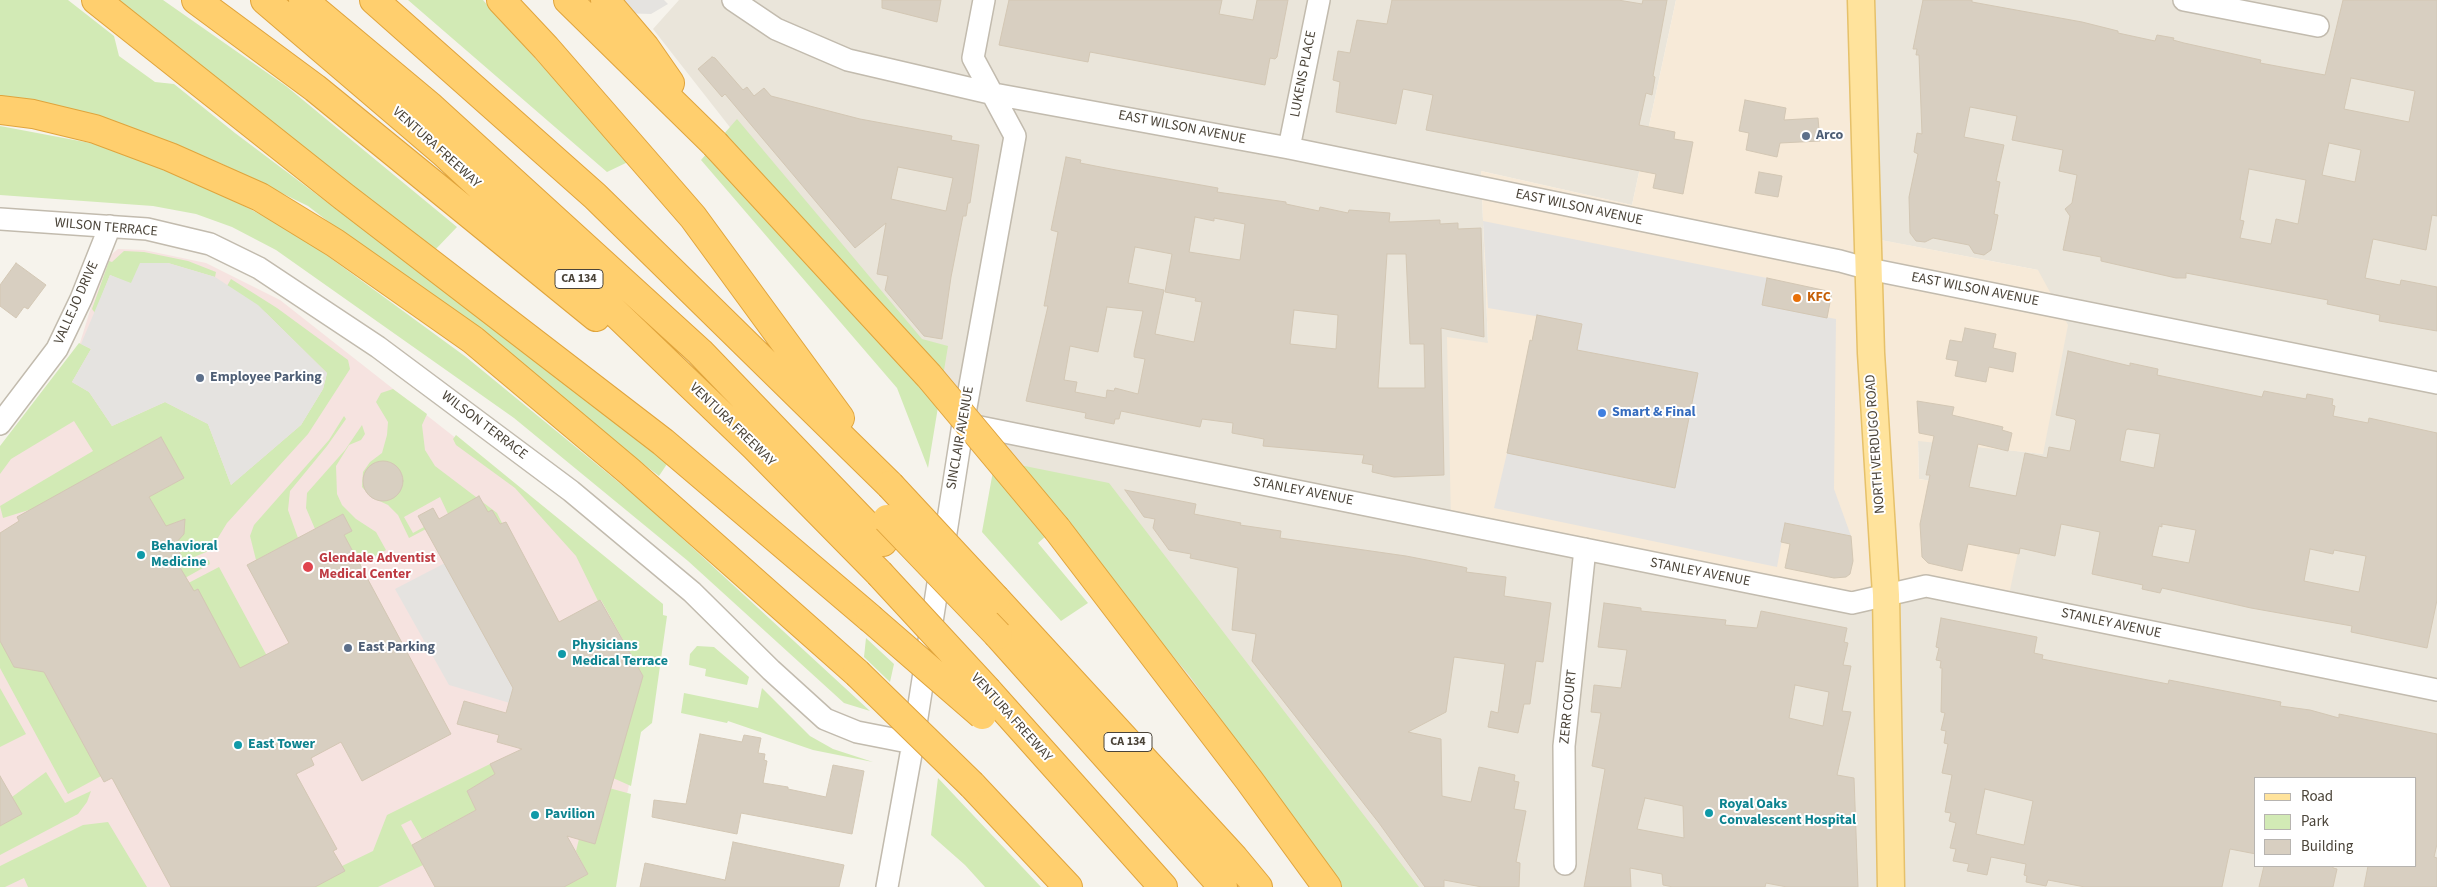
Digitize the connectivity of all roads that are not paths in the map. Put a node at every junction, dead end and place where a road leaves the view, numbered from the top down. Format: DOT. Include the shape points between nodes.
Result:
graph roads {
  1 [pos="96,0"];
  2 [pos="196,0"];
  3 [pos="265,0"];
  4 [pos="304,0"];
  5 [pos="331,0"];
  6 [pos="374,0"];
  7 [pos="501,0"];
  8 [pos="568,0"];
  9 [pos="605,0"];
  10 [pos="733,0"];
  11 [pos="984,0"];
  12 [pos="1319,0"];
  13 [pos="1861,0"];
  14 [pos="2184,0"];
  15 [pos="2318,26"];
  16 [pos="636,53"];
  17 [pos="994,94"];
  18 [pos="0,110"];
  19 [pos="1290,148"];
  20 [pos="0,219"];
  21 [pos="110,226"];
  22 [pos="1869,269"];
  23 [pos="2437,383"];
  24 [pos="0,424"];
  25 [pos="963,424"];
  26 [pos="755,447"];
  27 [pos="890,486"];
  28 [pos="885,530"];
  29 [pos="1585,549"];
  30 [pos="1886,595"];
  31 [pos="996,646"];
  32 [pos="2437,690"];
  33 [pos="985,703"];
  34 [pos="912,743"];
  35 [pos="1565,864"];
  36 [pos="887,887"];
  37 [pos="890,887"];
  38 [pos="1068,887"];
  39 [pos="1156,887"];
  40 [pos="1163,887"];
  41 [pos="1201,887"];
  42 [pos="1223,887"];
  43 [pos="1258,887"];
  44 [pos="1327,887"];
  45 [pos="1891,887"];
  1 -- 33 [label="highway, bridge" via="343,196 664,442 870,618"];
  2 -- 26 [label="highway" via="315,88"];
  3 -- 26 [label="highway, VENTURA FREEWAY / CA 134" via="443,152"];
  4 -- 28 [label="highway" via="431,108 700,352"];
  5 -- 28 [label="highway" via="414,70 602,240 778,409"];
  6 -- 27 [label="highway, CA 134" via="595,196"];
  7 -- 27 [label="highway" via="693,218"];
  8 -- 16 [label="highway"];
  9 -- 16 [label="highway"];
  10 -- 17 [label="street, EAST WILSON AVENUE" via="776,29 848,60"];
  11 -- 17 [label="street, SINCLAIR AVENUE" via="973,58"];
  12 -- 19 [label="street, LUKENS PLACE"];
  13 -- 22 [label="main road, NORTH VERDUGO ROAD"];
  14 -- 15 [label="street"];
  16 -- 44 [label="highway, bridge" via="709,138 929,376 1057,529 1250,780"];
  17 -- 19 [label="street, EAST WILSON AVENUE"];
  17 -- 25 [label="street, SINCLAIR AVENUE" via="1015,136"];
  18 -- 38 [label="highway, bridge" via="33,114 95,129 170,157 260,197 335,243 473,340 629,470 857,673 972,785"];
  19 -- 22 [label="street, EAST WILSON AVENUE"];
  20 -- 21 [label="street, WILSON TERRACE"];
  21 -- 24 [label="street, VALLEJO DRIVE" via="57,349"];
  21 -- 34 [label="street, WILSON TERRACE" via="147,229 210,244 259,268 378,347 571,491 692,592 825,719 857,732"];
  22 -- 23 [label="street, EAST WILSON AVENUE"];
  22 -- 30 [label="main road, NORTH VERDUGO ROAD"];
  25 -- 29 [label="street, STANLEY AVENUE"];
  25 -- 34 [label="street, SINCLAIR AVENUE"];
  26 -- 33 [label="highway, VENTURA FREEWAY / CA 134, bridge" via="879,573"];
  27 -- 43 [label="highway, CA 134, bridge"];
  28 -- 31 [label="highway"];
  29 -- 30 [label="street, STANLEY AVENUE" via="1852,603"];
  29 -- 35 [label="street, ZERR COURT" via="1564,746"];
  30 -- 32 [label="street, STANLEY AVENUE" via="1926,586"];
  30 -- 45 [label="main road, NORTH VERDUGO ROAD"];
  31 -- 41 [label="highway"];
  31 -- 42 [label="highway"];
  33 -- 39 [label="highway"];
  33 -- 40 [label="highway, VENTURA FREEWAY / CA 134"];
  34 -- 36 [label="street, SINCLAIR AVENUE"];
  36 -- 37 [label="street"];
}
